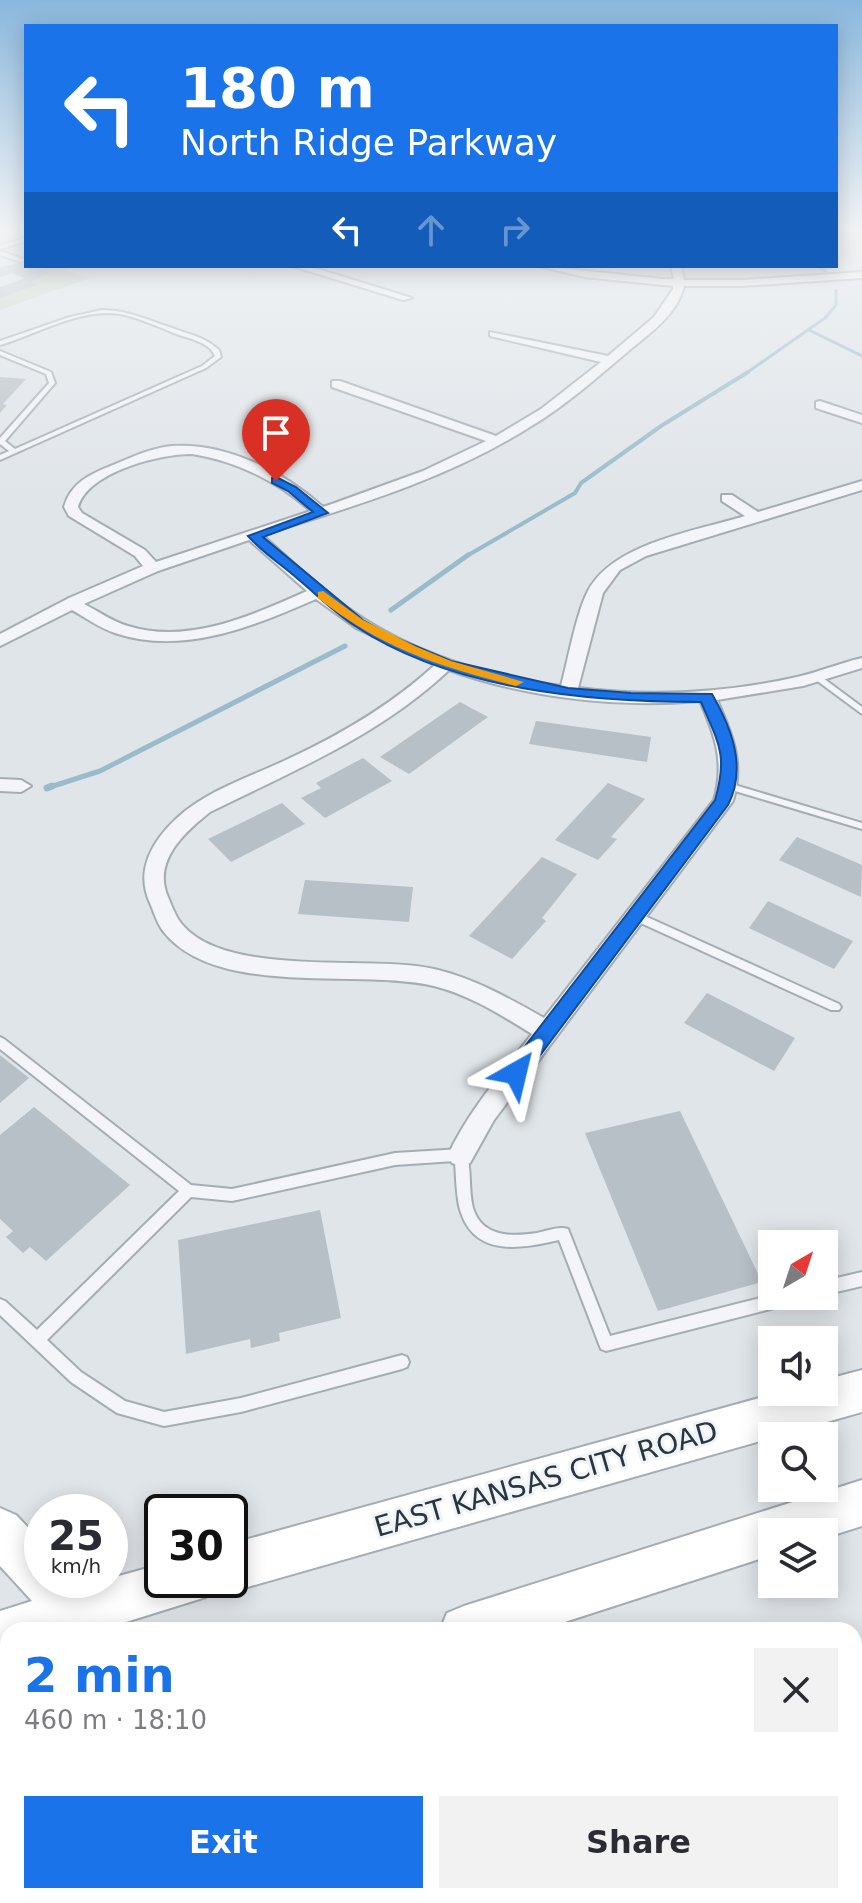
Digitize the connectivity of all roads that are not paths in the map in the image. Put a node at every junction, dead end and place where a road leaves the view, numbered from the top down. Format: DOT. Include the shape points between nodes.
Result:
graph roads {
  1 [pos="86,315"];
  2 [pos="127,315"];
  3 [pos="662,315"];
  4 [pos="494,334"];
  5 [pos="0,343"];
  6 [pos="0,353"];
  7 [pos="610,360"];
  8 [pos="336,384"];
  9 [pos="820,405"];
  10 [pos="862,419"];
  11 [pos="497,441"];
  12 [pos="14,452"];
  13 [pos="0,458"];
  14 [pos="862,485"];
  15 [pos="727,498"];
  16 [pos="322,513"];
  17 [pos="755,517"];
  18 [pos="254,536"];
  19 [pos="153,568"];
  20 [pos="319,592"];
  21 [pos="73,604"];
  22 [pos="0,622"];
  23 [pos="17,632"];
  24 [pos="0,641"];
  25 [pos="862,663"];
  26 [pos="446,664"];
  27 [pos="819,678"];
  28 [pos="568,692"];
  29 [pos="707,698"];
  30 [pos="862,711"];
  31 [pos="0,785"];
  32 [pos="21,786"];
  33 [pos="728,786"];
  34 [pos="862,826"];
  35 [pos="636,916"];
  36 [pos="835,1007"];
  37 [pos="547,1032"];
  38 [pos="0,1042"];
  39 [pos="461,1155"];
  40 [pos="188,1191"];
  41 [pos="862,1279"];
  42 [pos="838,1285"];
  43 [pos="758,1305"];
  44 [pos="0,1306"];
  45 [pos="37,1340"];
  46 [pos="402,1362"];
  47 [pos="862,1391"];
  48 [pos="862,1503"];
  49 [pos="0,1531"];
  50 [pos="248,1563"];
  51 [pos="144,1587"];
  52 [pos="63,1600"];
  53 [pos="27,1622"];
  54 [pos="489,1622"];
  1 -- 5 [label="lane"];
  2 -- 12 [label="lane" via="197,339 212,346 218,357"];
  3 -- 7 [label="street"];
  4 -- 7 [label="street"];
  6 -- 12 [label="lane" via="49,373 52,383 1,441"];
  7 -- 11 [label="street" via="543,414"];
  8 -- 11 [label="street"];
  9 -- 10 [label="street"];
  11 -- 16 [label="street" via="412,482"];
  12 -- 13 [label="lane"];
  14 -- 17 [label="street"];
  15 -- 17 [label="street"];
  16 -- 18 [label="street"];
  16 -- 19 [label="street" via="292,489 225,457 200,450 153,453 84,485 71,507 76,516 140,553"];
  17 -- 28 [label="street" via="641,553 615,567 595,592"];
  18 -- 19 [label="street"];
  18 -- 20 [label="street"];
  19 -- 21 [label="street"];
  20 -- 21 [label="street" via="215,630 159,638 121,630"];
  20 -- 26 [label="street" via="384,638"];
  21 -- 23 [label="street"];
  22 -- 23 [label="street"];
  23 -- 24 [label="street"];
  25 -- 27 [label="street"];
  26 -- 28 [label="street"];
  26 -- 37 [label="street" via="376,722 203,807 180,825 157,858 153,881 159,910 195,947 223,959 431,976 473,989"];
  27 -- 29 [label="street"];
  27 -- 30 [label="lane"];
  28 -- 29 [label="street"];
  29 -- 33 [label="street" via="730,755"];
  31 -- 32 [label="street"];
  33 -- 34 [label="lane"];
  33 -- 35 [label="street" via="715,812"];
  35 -- 36 [label="lane"];
  35 -- 37 [label="street"];
  37 -- 39 [label="street" via="485,1113"];
  38 -- 40 [label="lane"];
  39 -- 40 [label="lane" via="395,1159 232,1195"];
  39 -- 43 [label="lane" via="468,1214 480,1231 515,1244 563,1233 606,1344"];
  40 -- 45 [label="lane"];
  41 -- 42 [label="lane"];
  44 -- 45 [label="lane"];
  45 -- 46 [label="lane" via="76,1377 122,1408 164,1419 241,1405"];
  47 -- 50 [label="main road, EAST KANSAS CITY ROAD"];
  48 -- 54 [label="main road"];
  49 -- 52 [label="main road"];
  51 -- 52 [label="main road"];
  52 -- 53 [label="main road"];
}
